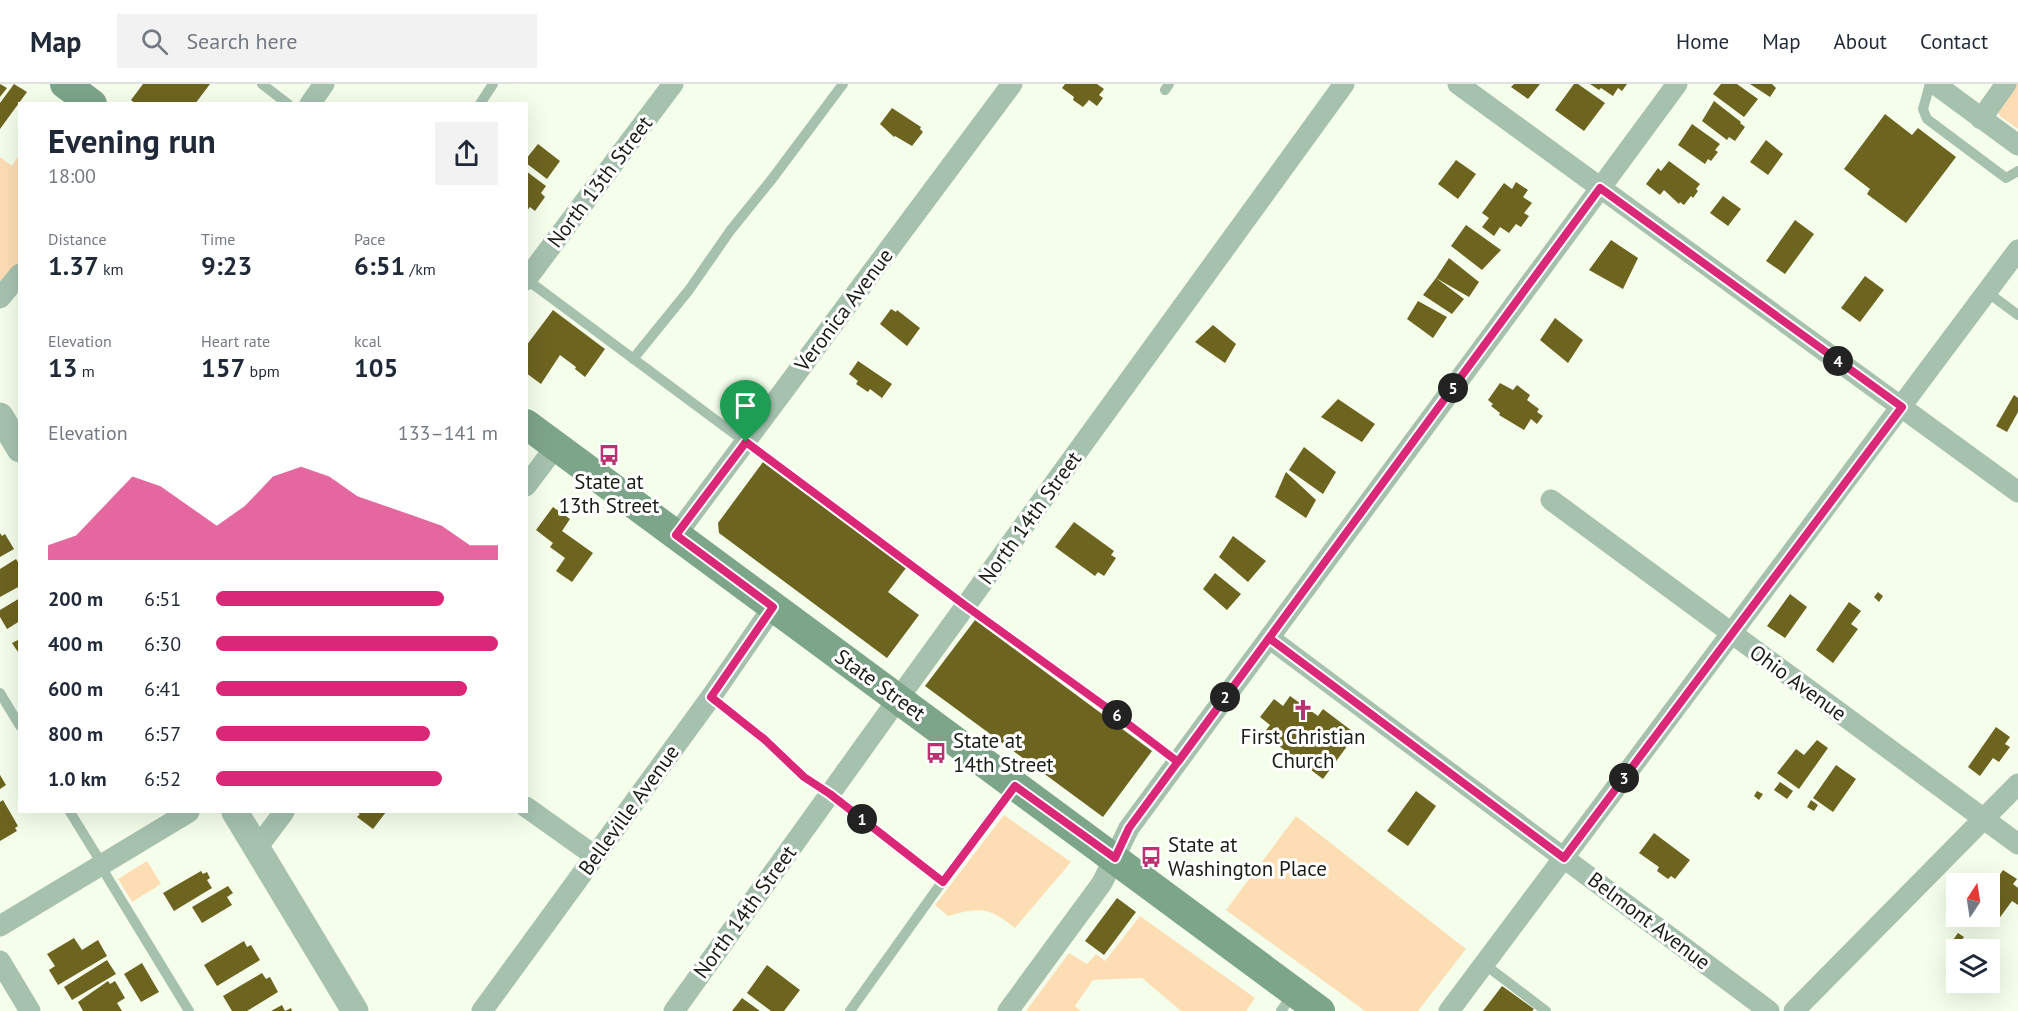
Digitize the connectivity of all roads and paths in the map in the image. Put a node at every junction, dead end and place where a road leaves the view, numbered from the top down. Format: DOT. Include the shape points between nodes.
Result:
graph roads {
  1 [pos="65,84"];
  2 [pos="262,84"];
  3 [pos="324,84"];
  4 [pos="493,84"];
  5 [pos="673,84"];
  6 [pos="843,84"];
  7 [pos="1012,84"];
  8 [pos="1344,84"];
  9 [pos="1458,84"];
  10 [pos="1677,84"];
  11 [pos="1932,84"];
  12 [pos="2006,84"];
  13 [pos="89,102"];
  14 [pos="285,102"];
  15 [pos="311,102"];
  16 [pos="481,102"];
  17 [pos="1981,119"];
  18 [pos="2018,145"];
  19 [pos="2018,171"];
  20 [pos="1600,188"];
  21 [pos="2018,250"];
  22 [pos="18,276"];
  23 [pos="528,278"];
  24 [pos="528,280"];
  25 [pos="1987,292"];
  26 [pos="0,298"];
  27 [pos="2018,315"];
  28 [pos="633,358"];
  29 [pos="1902,407"];
  30 [pos="0,416"];
  31 [pos="528,425"];
  32 [pos="746,442"];
  33 [pos="18,446"];
  34 [pos="556,446"];
  35 [pos="528,483"];
  36 [pos="2018,492"];
  37 [pos="1551,500"];
  38 [pos="676,535"];
  39 [pos="966,606"];
  40 [pos="773,607"];
  41 [pos="1732,634"];
  42 [pos="1269,638"];
  43 [pos="0,693"];
  44 [pos="711,697"];
  45 [pos="898,699"];
  46 [pos="18,723"];
  47 [pos="1178,762"];
  48 [pos="2018,784"];
  49 [pos="1015,786"];
  50 [pos="830,794"];
  51 [pos="528,808"];
  52 [pos="71,813"];
  53 [pos="187,813"];
  54 [pos="236,813"];
  55 [pos="283,813"];
  56 [pos="1983,818"];
  57 [pos="2018,844"];
  58 [pos="257,848"];
  59 [pos="596,856"];
  60 [pos="1115,858"];
  61 [pos="1564,858"];
  62 [pos="101,865"];
  63 [pos="943,882"];
  64 [pos="0,926"];
  65 [pos="0,961"];
  66 [pos="1485,964"];
  67 [pos="1288,1002"];
  68 [pos="30,1011"];
  69 [pos="189,1011"];
  70 [pos="355,1011"];
  71 [pos="482,1011"];
  72 [pos="674,1011"];
  73 [pos="850,1011"];
  74 [pos="1008,1011"];
  75 [pos="1320,1011"];
  76 [pos="1449,1011"];
  77 [pos="1546,1011"];
  78 [pos="1769,1011"];
  79 [pos="1794,1011"];
  1 -- 13 [label="main road"];
  2 -- 14 [label="lane"];
  3 -- 15 [label="street"];
  4 -- 16 [label="lane"];
  5 -- 23 [label="street, North 13th Street"];
  6 -- 28 [label="lane" via="689,290"];
  7 -- 32 [label="street, Veronica Avenue"];
  8 -- 39 [label="street, North 14th Street"];
  9 -- 20 [label="street"];
  10 -- 20 [label="street"];
  11 -- 17 [label="street"];
  11 -- 19 [label="lane" via="1923,109 1927,119 2006,178"];
  12 -- 17 [label="street"];
  17 -- 18 [label="street"];
  20 -- 29 [label="street"];
  20 -- 42 [label="street"];
  21 -- 25 [label="street"];
  22 -- 26 [label="street"];
  24 -- 28 [label="lane"];
  25 -- 27 [label="lane"];
  25 -- 29 [label="street"];
  28 -- 32 [label="lane"];
  29 -- 36 [label="street"];
  29 -- 41 [label="street"];
  30 -- 33 [label="street"];
  31 -- 34 [label="main road, State Street"];
  32 -- 38 [label="street, Veronica Avenue"];
  32 -- 39 [label="lane"];
  34 -- 35 [label="street"];
  34 -- 38 [label="main road, State Street"];
  37 -- 41 [label="street, Ohio Avenue"];
  38 -- 40 [label="main road, State Street"];
  39 -- 45 [label="street, North 14th Street"];
  39 -- 47 [label="lane"];
  40 -- 44 [label="street, Belleville Avenue"];
  40 -- 45 [label="main road, State Street"];
  41 -- 56 [label="street, Ohio Avenue"];
  41 -- 61 [label="street"];
  42 -- 47 [label="street"];
  42 -- 61 [label="street, Belmont Avenue"];
  43 -- 46 [label="lane"];
  44 -- 50 [label="lane" via="804,777"];
  44 -- 59 [label="street, Belleville Avenue"];
  45 -- 49 [label="main road, State Street"];
  45 -- 50 [label="street, North 14th Street"];
  47 -- 60 [label="street" via="1129,828"];
  48 -- 56 [label="street"];
  49 -- 60 [label="main road, State Street"];
  49 -- 63 [label="lane"];
  50 -- 63 [label="lane"];
  50 -- 72 [label="street, North 14th Street"];
  51 -- 59 [label="street"];
  52 -- 62 [label="lane"];
  53 -- 62 [label="street"];
  54 -- 58 [label="street"];
  55 -- 58 [label="street"];
  56 -- 57 [label="street, Ohio Avenue"];
  56 -- 79 [label="street"];
  58 -- 70 [label="street"];
  59 -- 71 [label="street, Belleville Avenue"];
  60 -- 67 [label="main road, State Street"];
  60 -- 74 [label="street" via="1102,883"];
  61 -- 66 [label="street"];
  61 -- 78 [label="street, Belmont Avenue"];
  62 -- 64 [label="street"];
  62 -- 69 [label="lane"];
  63 -- 73 [label="lane"];
  65 -- 68 [label="street"];
  66 -- 76 [label="street"];
  66 -- 77 [label="lane"];
  67 -- 75 [label="main road, State Street"];
}
